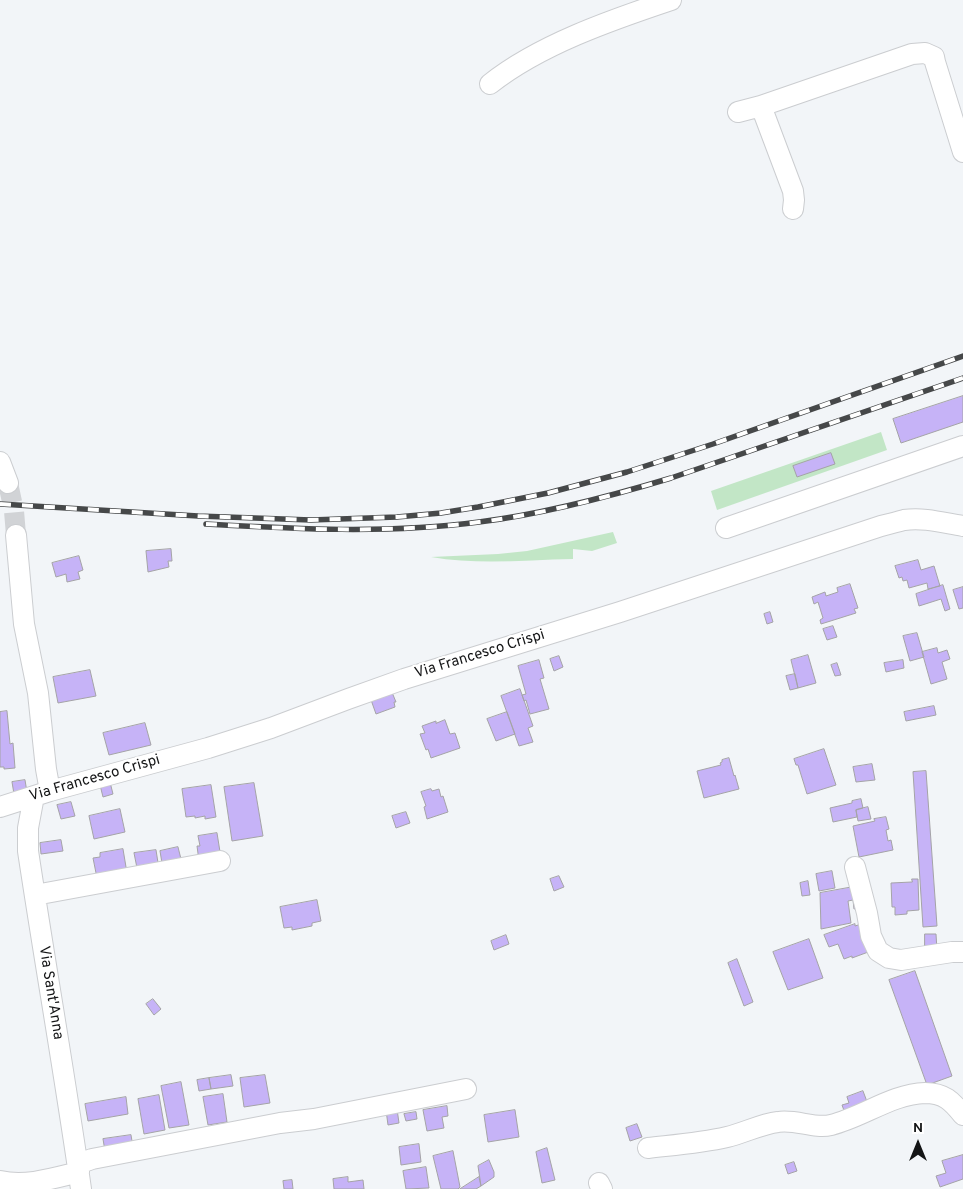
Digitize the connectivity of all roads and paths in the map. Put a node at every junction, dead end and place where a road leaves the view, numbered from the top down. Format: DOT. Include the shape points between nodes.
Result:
graph roads {
  1 [pos="671,0"];
  2 [pos="490,84"];
  3 [pos="761,106"];
  4 [pos="738,112"];
  5 [pos="963,152"];
  6 [pos="793,209"];
  7 [pos="963,446"];
  8 [pos="0,462"];
  9 [pos="8,483"];
  10 [pos="963,526"];
  11 [pos="726,528"];
  12 [pos="16,535"];
  13 [pos="42,794"];
  14 [pos="0,807"];
  15 [pos="220,861"];
  16 [pos="855,867"];
  17 [pos="35,895"];
  18 [pos="963,952"];
  19 [pos="466,1089"];
  20 [pos="959,1109"];
  21 [pos="648,1148"];
  22 [pos="79,1175"];
  23 [pos="0,1181"];
  1 -- 2 [label="street" via="564,40 528,58"];
  3 -- 4 [label="street"];
  3 -- 5 [label="street" via="912,54 925,53 934,58"];
  3 -- 6 [label="street" via="793,191"];
  7 -- 11 [label="street"];
  8 -- 9 [label="street"];
  10 -- 13 [label="street, Via Francesco Crispi" via="915,519 881,526 404,679 271,728"];
  12 -- 13 [label="street" via="24,624 38,693 46,770"];
  13 -- 14 [label="street, Via Francesco Crispi"];
  13 -- 17 [label="street, Via Sant'Anna" via="28,828"];
  15 -- 17 [label="street"];
  16 -- 18 [label="street" via="871,936 878,951 889,958 901,960"];
  17 -- 22 [label="street, Via Sant'Anna"];
  19 -- 22 [label="street" via="314,1120 280,1123 92,1159"];
  20 -- 21 [label="street" via="950,1099 924,1093 902,1097 830,1125 793,1121 772,1123 707,1141"];
  22 -- 23 [label="street" via="20,1184"];
}
